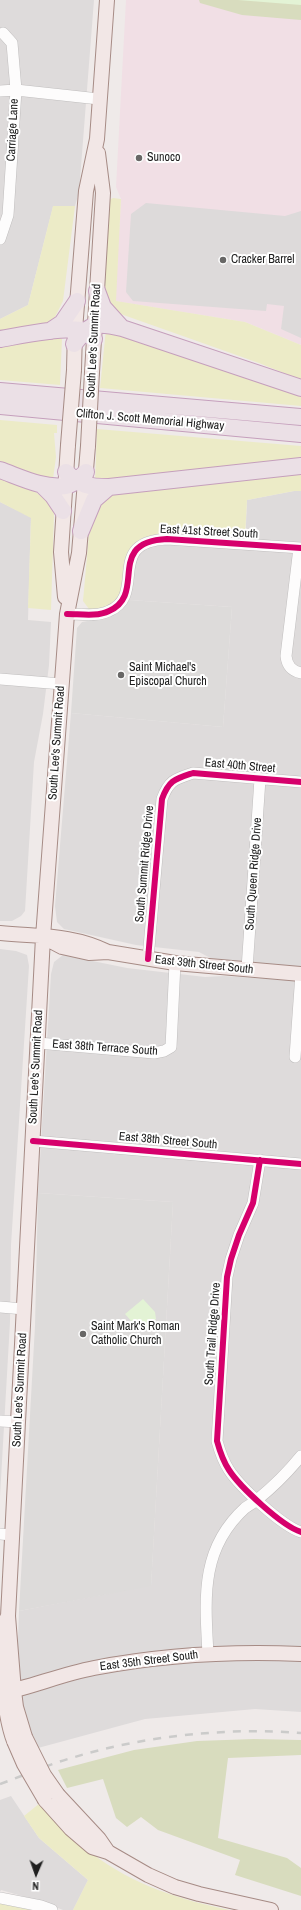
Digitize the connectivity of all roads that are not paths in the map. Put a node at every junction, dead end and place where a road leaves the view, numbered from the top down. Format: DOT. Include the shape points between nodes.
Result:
graph roads {
  1 [pos="107,0"];
  2 [pos="3,33"];
  3 [pos="16,90"];
  4 [pos="0,91"];
  5 [pos="99,99"];
  6 [pos="97,139"];
  7 [pos="0,239"];
  8 [pos="97,291"];
  9 [pos="77,302"];
  10 [pos="122,328"];
  11 [pos="50,331"];
  12 [pos="85,334"];
  13 [pos="0,340"];
  14 [pos="301,388"];
  15 [pos="0,390"];
  16 [pos="0,406"];
  17 [pos="301,417"];
  18 [pos="301,434"];
  19 [pos="301,466"];
  20 [pos="0,470"];
  21 [pos="76,479"];
  22 [pos="42,485"];
  23 [pos="109,487"];
  24 [pos="63,511"];
  25 [pos="81,531"];
  26 [pos="300,548"];
  27 [pos="67,614"];
  28 [pos="301,673"];
  29 [pos="0,679"];
  30 [pos="62,684"];
  31 [pos="178,778"];
  32 [pos="260,778"];
  33 [pos="301,782"];
  34 [pos="0,933"];
  35 [pos="43,937"];
  36 [pos="148,959"];
  37 [pos="175,963"];
  38 [pos="247,969"];
  39 [pos="301,974"];
  40 [pos="38,1043"];
  41 [pos="295,1057"];
  42 [pos="33,1141"];
  43 [pos="260,1160"];
  44 [pos="301,1164"];
  45 [pos="0,1307"];
  46 [pos="24,1309"];
  47 [pos="0,1421"];
  48 [pos="18,1422"];
  49 [pos="301,1456"];
  50 [pos="257,1500"];
  51 [pos="301,1532"];
  52 [pos="6,1534"];
  53 [pos="208,1654"];
  54 [pos="301,1654"];
  55 [pos="6,1693"];
  56 [pos="0,1898"];
  57 [pos="52,1910"];
  58 [pos="271,1910"];
  1 -- 5 [label="main road, South Lee's Summit Road"];
  2 -- 3 [label="street, Carriage Lane" via="12,43"];
  3 -- 4 [label="street"];
  3 -- 5 [label="street"];
  3 -- 7 [label="street, Carriage Lane" via="8,215"];
  5 -- 6 [label="main road, South Lee's Summit Road"];
  6 -- 8 [label="main road, South Lee's Summit Road" via="103,193"];
  6 -- 9 [label="main road, South Lee's Summit Road" via="86,191"];
  8 -- 10 [label="highway" via="103,307"];
  8 -- 12 [label="main road, South Lee's Summit Road"];
  9 -- 11 [label="highway" via="62,322"];
  9 -- 12 [label="main road, South Lee's Summit Road"];
  10 -- 12 [label="highway" via="107,324"];
  10 -- 14 [label="highway"];
  11 -- 12 [label="highway"];
  11 -- 13 [label="highway"];
  12 -- 21 [label="main road, South Lee's Summit Road, bridge" via="74,370 68,445"];
  12 -- 21 [label="main road, South Lee's Summit Road, bridge" via="92,372 88,446"];
  15 -- 17 [label="highway, Clifton J. Scott Memorial Highway"];
  16 -- 18 [label="highway, Clifton J. Scott Memorial Highway"];
  19 -- 23 [label="highway"];
  20 -- 22 [label="highway"];
  21 -- 22 [label="highway"];
  21 -- 23 [label="highway"];
  21 -- 24 [label="main road, South Lee's Summit Road"];
  21 -- 25 [label="main road, South Lee's Summit Road"];
  22 -- 24 [label="highway"];
  23 -- 25 [label="highway" via="94,500"];
  24 -- 27 [label="main road, South Lee's Summit Road" via="61,552"];
  25 -- 27 [label="main road, South Lee's Summit Road"];
  26 -- 27 [label="street, East 41st Street South" via="153,540 139,545 132,556 126,591 117,606 100,614"];
  26 -- 28 [label="street" via="286,656 292,670"];
  27 -- 30 [label="main road, South Lee's Summit Road"];
  29 -- 30 [label="street"];
  30 -- 35 [label="main road, South Lee's Summit Road"];
  31 -- 32 [label="street, East 40th Street" via="193,773"];
  31 -- 36 [label="street, South Summit Ridge Drive" via="167,786 162,799"];
  32 -- 33 [label="street, East 40th Street"];
  32 -- 38 [label="street, South Queen Ridge Drive"];
  34 -- 35 [label="main road, East 39th Street South"];
  35 -- 36 [label="main road, East 39th Street South" via="62,936 84,941 108,952"];
  35 -- 40 [label="main road, South Lee's Summit Road"];
  36 -- 37 [label="main road, East 39th Street South"];
  37 -- 38 [label="main road, East 39th Street South"];
  37 -- 40 [label="street, East 38th Terrace South" via="172,1047 164,1052"];
  38 -- 39 [label="main road, East 39th Street South"];
  39 -- 41 [label="street"];
  40 -- 42 [label="main road, South Lee's Summit Road"];
  42 -- 43 [label="street, East 38th Street South"];
  42 -- 46 [label="main road, South Lee's Summit Road"];
  43 -- 44 [label="street, East 38th Street South"];
  43 -- 50 [label="street, South Trail Ridge Drive" via="253,1203 239,1236 227,1277 217,1441 221,1456 230,1472"];
  45 -- 46 [label="street"];
  46 -- 48 [label="main road, South Lee's Summit Road"];
  47 -- 48 [label="street"];
  48 -- 52 [label="main road, South Lee's Summit Road"];
  49 -- 50 [label="street" via="287,1473"];
  50 -- 51 [label="street, South Trail Ridge Drive" via="279,1520"];
  50 -- 53 [label="street" via="246,1508 223,1534 211,1559 206,1599"];
  52 -- 55 [label="main road, South Lee's Summit Road" via="8,1616 0,1635"];
  53 -- 54 [label="main road, East 35th Street South"];
  53 -- 55 [label="main road, East 35th Street South" via="149,1659 93,1668"];
  55 -- 58 [label="main road, South Lee's Summit Road, bridge" via="8,1723 20,1739 24,1764 52,1798 71,1829 92,1847 108,1852 148,1875 176,1887"];
  56 -- 57 [label="street"];
}
